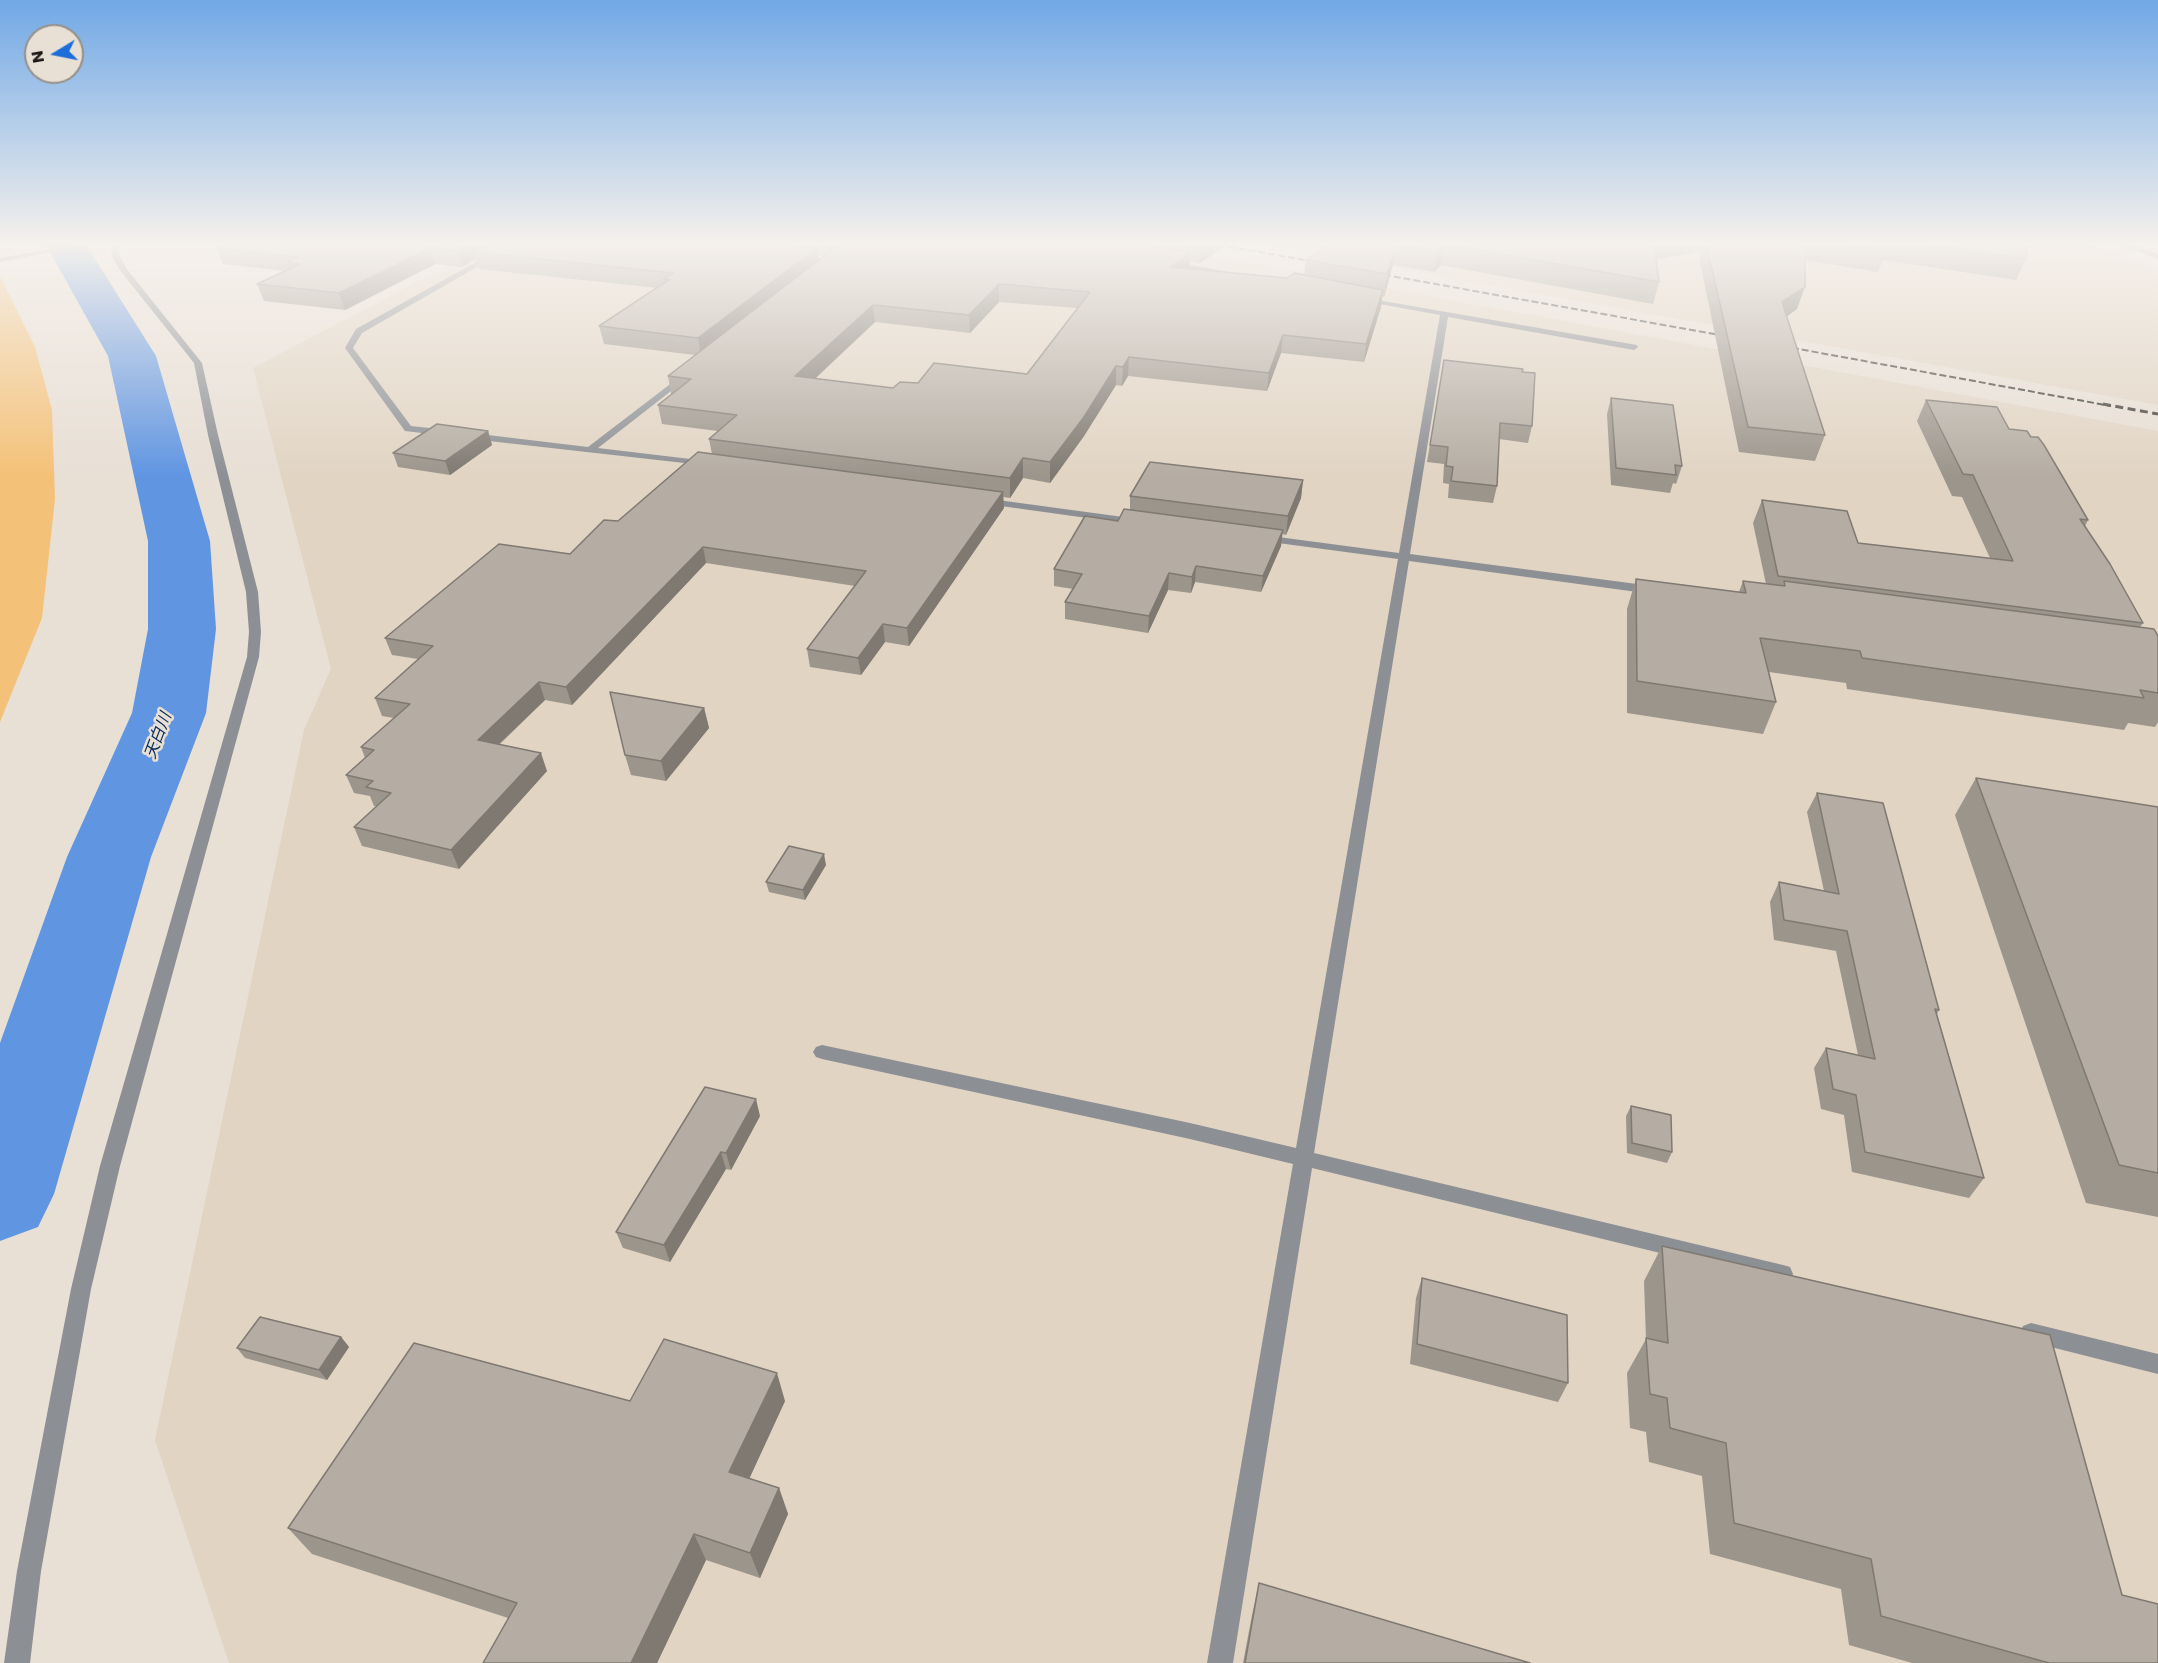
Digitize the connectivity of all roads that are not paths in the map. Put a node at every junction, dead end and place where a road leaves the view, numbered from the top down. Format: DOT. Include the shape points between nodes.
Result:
graph roads {
  1 [pos="165,321"];
  2 [pos="377,321"];
  3 [pos="1443,321"];
  4 [pos="1482,321"];
  5 [pos="1634,347"];
  6 [pos="694,369"];
  7 [pos="454,434"];
  8 [pos="466,435"];
  9 [pos="592,448"];
  10 [pos="721,466"];
  11 [pos="968,499"];
  12 [pos="1145,522"];
  13 [pos="1251,537"];
  14 [pos="1404,557"];
  15 [pos="1660,591"];
  16 [pos="822,1052"];
  17 [pos="1303,1159"];
  18 [pos="1800,1278"];
  19 [pos="2008,1328"];
  20 [pos="2158,1364"];
  21 [pos="17,1663"];
  22 [pos="1220,1663"];
  1 -- 21 [label="street" via="198,363 252,592 253,657 113,1155 81,1290 29,1571"];
  2 -- 7 [label="street" via="358,331 348,348 408,429"];
  3 -- 14 [label="street"];
  4 -- 5 [label="street"];
  6 -- 9 [label="street"];
  8 -- 9 [label="street"];
  9 -- 10 [label="street"];
  11 -- 12 [label="street"];
  13 -- 14 [label="street"];
  14 -- 15 [label="street"];
  14 -- 17 [label="street"];
  16 -- 17 [label="street"];
  17 -- 18 [label="street"];
  17 -- 22 [label="street"];
  19 -- 20 [label="street"];
}
